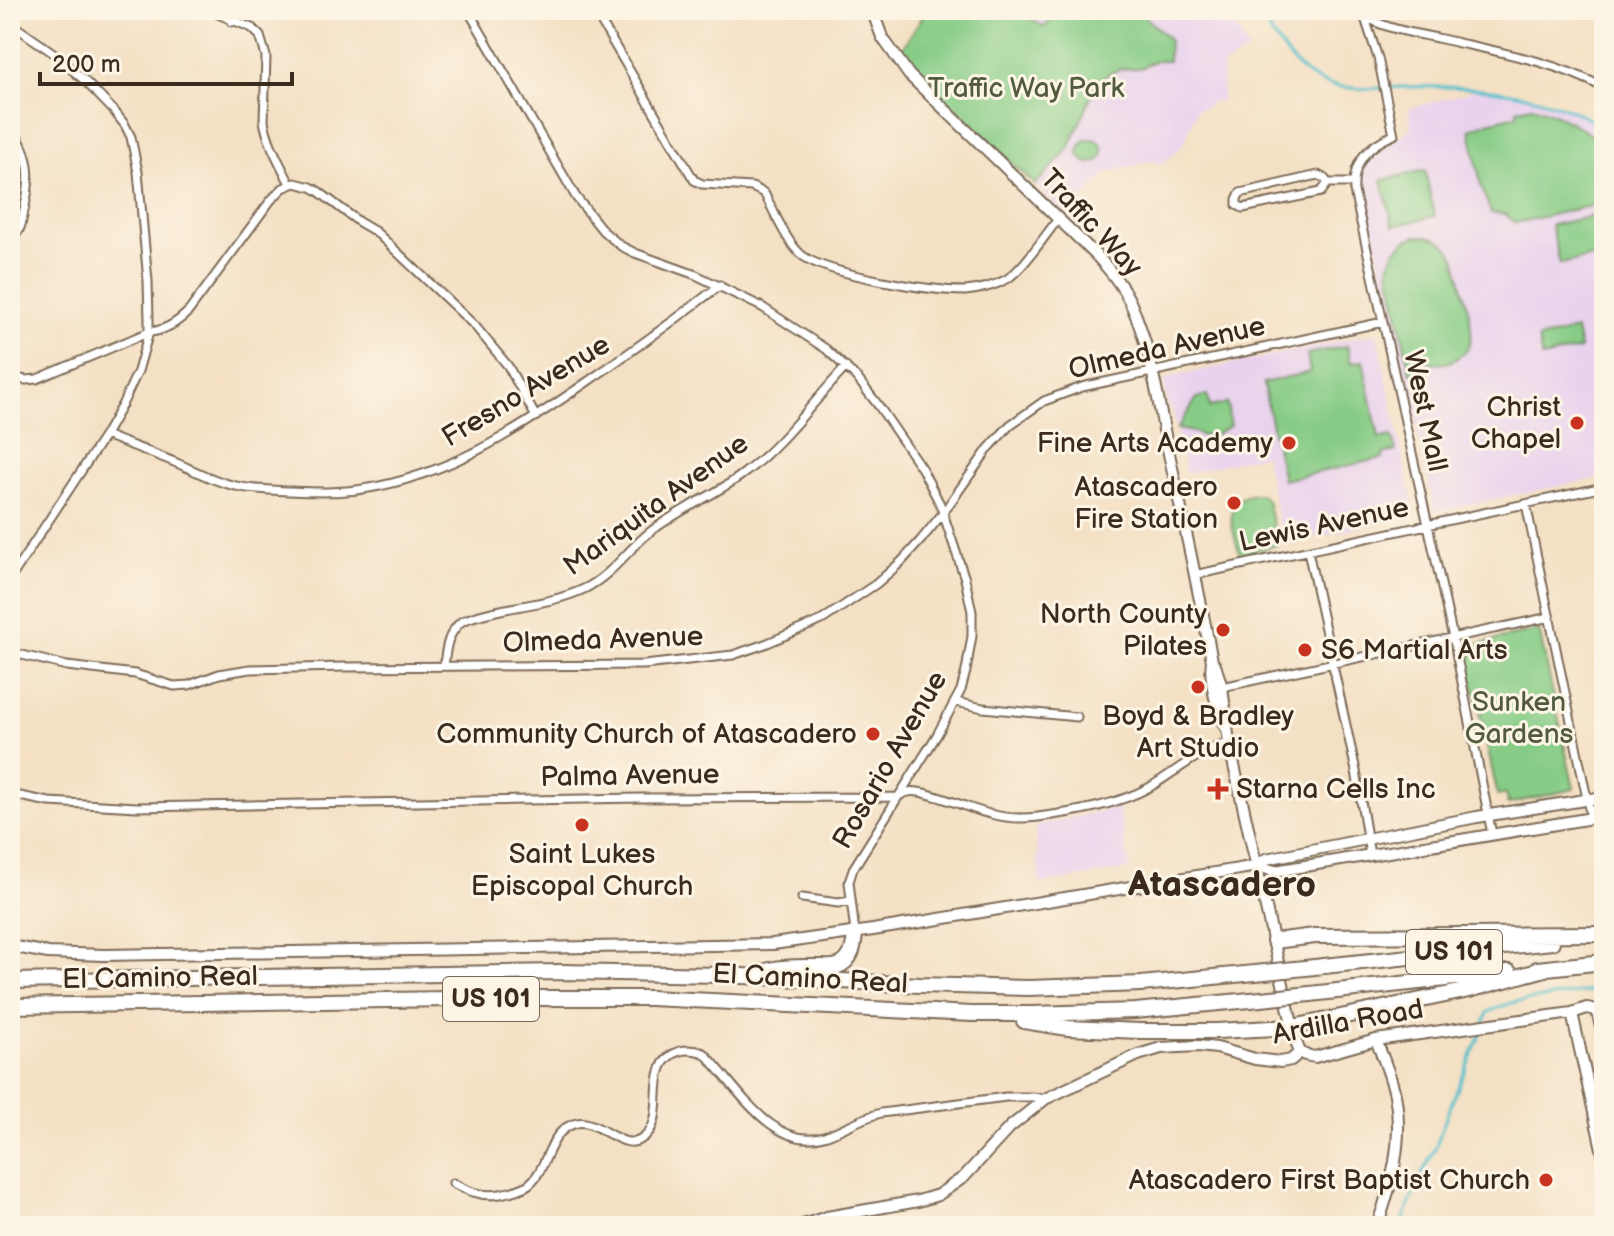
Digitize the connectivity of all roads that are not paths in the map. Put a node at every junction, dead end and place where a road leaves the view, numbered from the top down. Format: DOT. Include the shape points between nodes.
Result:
graph roads {
  1 [pos="208,10"];
  2 [pos="239,10"];
  3 [pos="468,10"];
  4 [pos="594,10"];
  5 [pos="872,10"];
  6 [pos="1355,10"];
  7 [pos="1366,14"];
  8 [pos="232,22"];
  9 [pos="10,23"];
  10 [pos="1604,88"];
  11 [pos="10,125"];
  12 [pos="1328,183"];
  13 [pos="1354,183"];
  14 [pos="290,184"];
  15 [pos="1059,218"];
  16 [pos="11,242"];
  17 [pos="720,285"];
  18 [pos="1383,322"];
  19 [pos="149,332"];
  20 [pos="846,367"];
  21 [pos="1151,372"];
  22 [pos="10,377"];
  23 [pos="536,417"];
  24 [pos="105,435"];
  25 [pos="1604,487"];
  26 [pos="1526,504"];
  27 [pos="943,513"];
  28 [pos="1427,525"];
  29 [pos="1308,551"];
  30 [pos="1194,575"];
  31 [pos="10,579"];
  32 [pos="1550,617"];
  33 [pos="1453,638"];
  34 [pos="10,652"];
  35 [pos="1212,661"];
  36 [pos="1333,664"];
  37 [pos="444,666"];
  38 [pos="1222,687"];
  39 [pos="956,702"];
  40 [pos="1077,717"];
  41 [pos="1226,728"];
  42 [pos="1229,743"];
  43 [pos="10,794"];
  44 [pos="897,797"];
  45 [pos="1604,797"];
  46 [pos="1588,800"];
  47 [pos="1489,815"];
  48 [pos="1604,816"];
  49 [pos="1591,818"];
  50 [pos="1492,834"];
  51 [pos="1367,840"];
  52 [pos="1370,855"];
  53 [pos="1257,866"];
  54 [pos="802,898"];
  55 [pos="851,901"];
  56 [pos="855,933"];
  57 [pos="1604,935"];
  58 [pos="1274,941"];
  59 [pos="10,946"];
  60 [pos="1604,962"];
  61 [pos="1545,969"];
  62 [pos="749,976"];
  63 [pos="10,981"];
  64 [pos="10,1006"];
  65 [pos="1572,1013"];
  66 [pos="972,1014"];
  67 [pos="1293,1027"];
  68 [pos="1376,1040"];
  69 [pos="1604,1040"];
  70 [pos="1300,1052"];
  71 [pos="1045,1099"];
  72 [pos="1604,1158"];
  73 [pos="453,1183"];
  74 [pos="10,1208"];
  75 [pos="13,1226"];
  76 [pos="800,1226"];
  77 [pos="1377,1226"];
  1 -- 8 [label="street"];
  2 -- 8 [label="street"];
  3 -- 17 [label="street, Rosario Avenue" via="576,197 603,231 635,253"];
  4 -- 15 [label="street" via="694,180 764,193 797,251 816,264 932,288 979,289 1016,273"];
  5 -- 15 [label="street, Traffic Way" via="882,37 909,75"];
  6 -- 7 [label="street"];
  7 -- 10 [label="street" via="1398,30 1542,63"];
  7 -- 13 [label="street" via="1394,135 1365,152"];
  8 -- 14 [label="street" via="256,31 264,44 265,130"];
  9 -- 19 [label="street" via="84,80 131,137"];
  11 -- 16 [label="street" via="27,154 30,177 21,225"];
  12 -- 12 [label="street" via="1318,175 1255,189 1240,193 1237,205 1321,192"];
  12 -- 13 [label="street"];
  13 -- 18 [label="street, West Mall"];
  14 -- 19 [label="street" via="271,200 182,318"];
  14 -- 23 [label="street" via="311,187 337,204 430,282 508,366"];
  15 -- 21 [label="street, Traffic Way" via="1123,289 1140,326"];
  17 -- 20 [label="street, Rosario Avenue" via="794,327"];
  17 -- 23 [label="street, Fresno Avenue"];
  18 -- 21 [label="street, Olmeda Avenue"];
  18 -- 28 [label="street, West Mall"];
  19 -- 22 [label="street" via="37,379"];
  19 -- 24 [label="street" via="138,371"];
  20 -- 27 [label="street, Rosario Avenue" via="901,437"];
  20 -- 37 [label="street, Mariquita Avenue" via="741,476 660,524 587,588 462,621 449,636"];
  21 -- 27 [label="street, Olmeda Avenue" via="1069,391 1032,408 1001,434"];
  21 -- 30 [label="street, Traffic Way"];
  23 -- 24 [label="street, Fresno Avenue" via="485,448 426,473 362,490 237,487"];
  24 -- 31 [label="street"];
  25 -- 26 [label="street, Lewis Avenue"];
  26 -- 28 [label="street, Lewis Avenue"];
  26 -- 32 [label="street"];
  27 -- 37 [label="street, Olmeda Avenue" via="901,562 849,603 822,620 733,655 644,665"];
  27 -- 39 [label="street, Rosario Avenue" via="972,612 969,659"];
  28 -- 29 [label="street, Lewis Avenue"];
  28 -- 33 [label="street, West Mall"];
  29 -- 30 [label="street, Lewis Avenue"];
  29 -- 36 [label="street"];
  30 -- 35 [label="street, Traffic Way"];
  32 -- 33 [label="street"];
  32 -- 46 [label="street"];
  33 -- 36 [label="street"];
  33 -- 47 [label="street, West Mall"];
  34 -- 37 [label="street, Olmeda Avenue" via="174,686 250,669"];
  35 -- 38 [label="street, Traffic Way"];
  35 -- 41 [label="street, Traffic Way"];
  36 -- 38 [label="street"];
  36 -- 51 [label="street"];
  38 -- 41 [label="street, Traffic Way"];
  39 -- 40 [label="street"];
  39 -- 44 [label="street, Rosario Avenue"];
  41 -- 42 [label="street, Traffic Way"];
  42 -- 44 [label="street, Palma Avenue" via="1133,795 1037,818 991,815 910,791"];
  42 -- 53 [label="street, Traffic Way"];
  43 -- 44 [label="street, Palma Avenue" via="137,807"];
  44 -- 55 [label="street, Rosario Avenue" via="853,869"];
  45 -- 46 [label="street, El Camino Real"];
  46 -- 47 [label="street, El Camino Real"];
  46 -- 49 [label="street"];
  47 -- 50 [label="street, West Mall"];
  47 -- 51 [label="street, El Camino Real"];
  48 -- 49 [label="street, El Camino Real"];
  49 -- 50 [label="street, El Camino Real"];
  50 -- 52 [label="street, El Camino Real"];
  51 -- 52 [label="street"];
  51 -- 53 [label="street, El Camino Real" via="1266,859"];
  52 -- 53 [label="street, El Camino Real" via="1275,871"];
  53 -- 56 [label="street, El Camino Real"];
  53 -- 58 [label="street, Traffic Way"];
  54 -- 55 [label="street"];
  55 -- 56 [label="street, Rosario Avenue"];
  56 -- 59 [label="street, El Camino Real" via="741,945 104,955"];
  56 -- 62 [label="highway" via="851,955 836,967 775,968"];
  57 -- 58 [label="highway" via="1328,936"];
  57 -- 62 [label="highway, El Camino Real / US 101, bridge" via="1141,984 1029,988"];
  58 -- 67 [label="street, Traffic Way"];
  60 -- 61 [label="highway, El Camino Real / US 101"];
  61 -- 66 [label="highway, El Camino Real / US 101, bridge" via="1190,1007"];
  61 -- 67 [label="highway"];
  62 -- 63 [label="highway, El Camino Real / US 101" via="562,972"];
  64 -- 66 [label="highway, El Camino Real / US 101" via="650,998"];
  65 -- 68 [label="street, Ardilla Road"];
  65 -- 69 [label="street" via="1597,1010"];
  65 -- 72 [label="street"];
  66 -- 67 [label="highway" via="1068,1028"];
  67 -- 70 [label="street, Traffic Way"];
  68 -- 70 [label="street, Ardilla Road" via="1315,1057"];
  68 -- 77 [label="street" via="1392,1084 1398,1128 1393,1175"];
  70 -- 71 [label="street, Ardilla Road" via="1281,1062 1217,1048 1161,1048"];
  71 -- 73 [label="street" via="1006,1097 881,1113 806,1139 759,1114 704,1053 684,1050 674,1053 660,1070 655,1121 646,1136 624,1141 579,1122 563,1130 539,1174 522,1188 483,1194"];
  71 -- 76 [label="street, Ardilla Road" via="938,1195"];
  74 -- 75 [label="street"];
}
